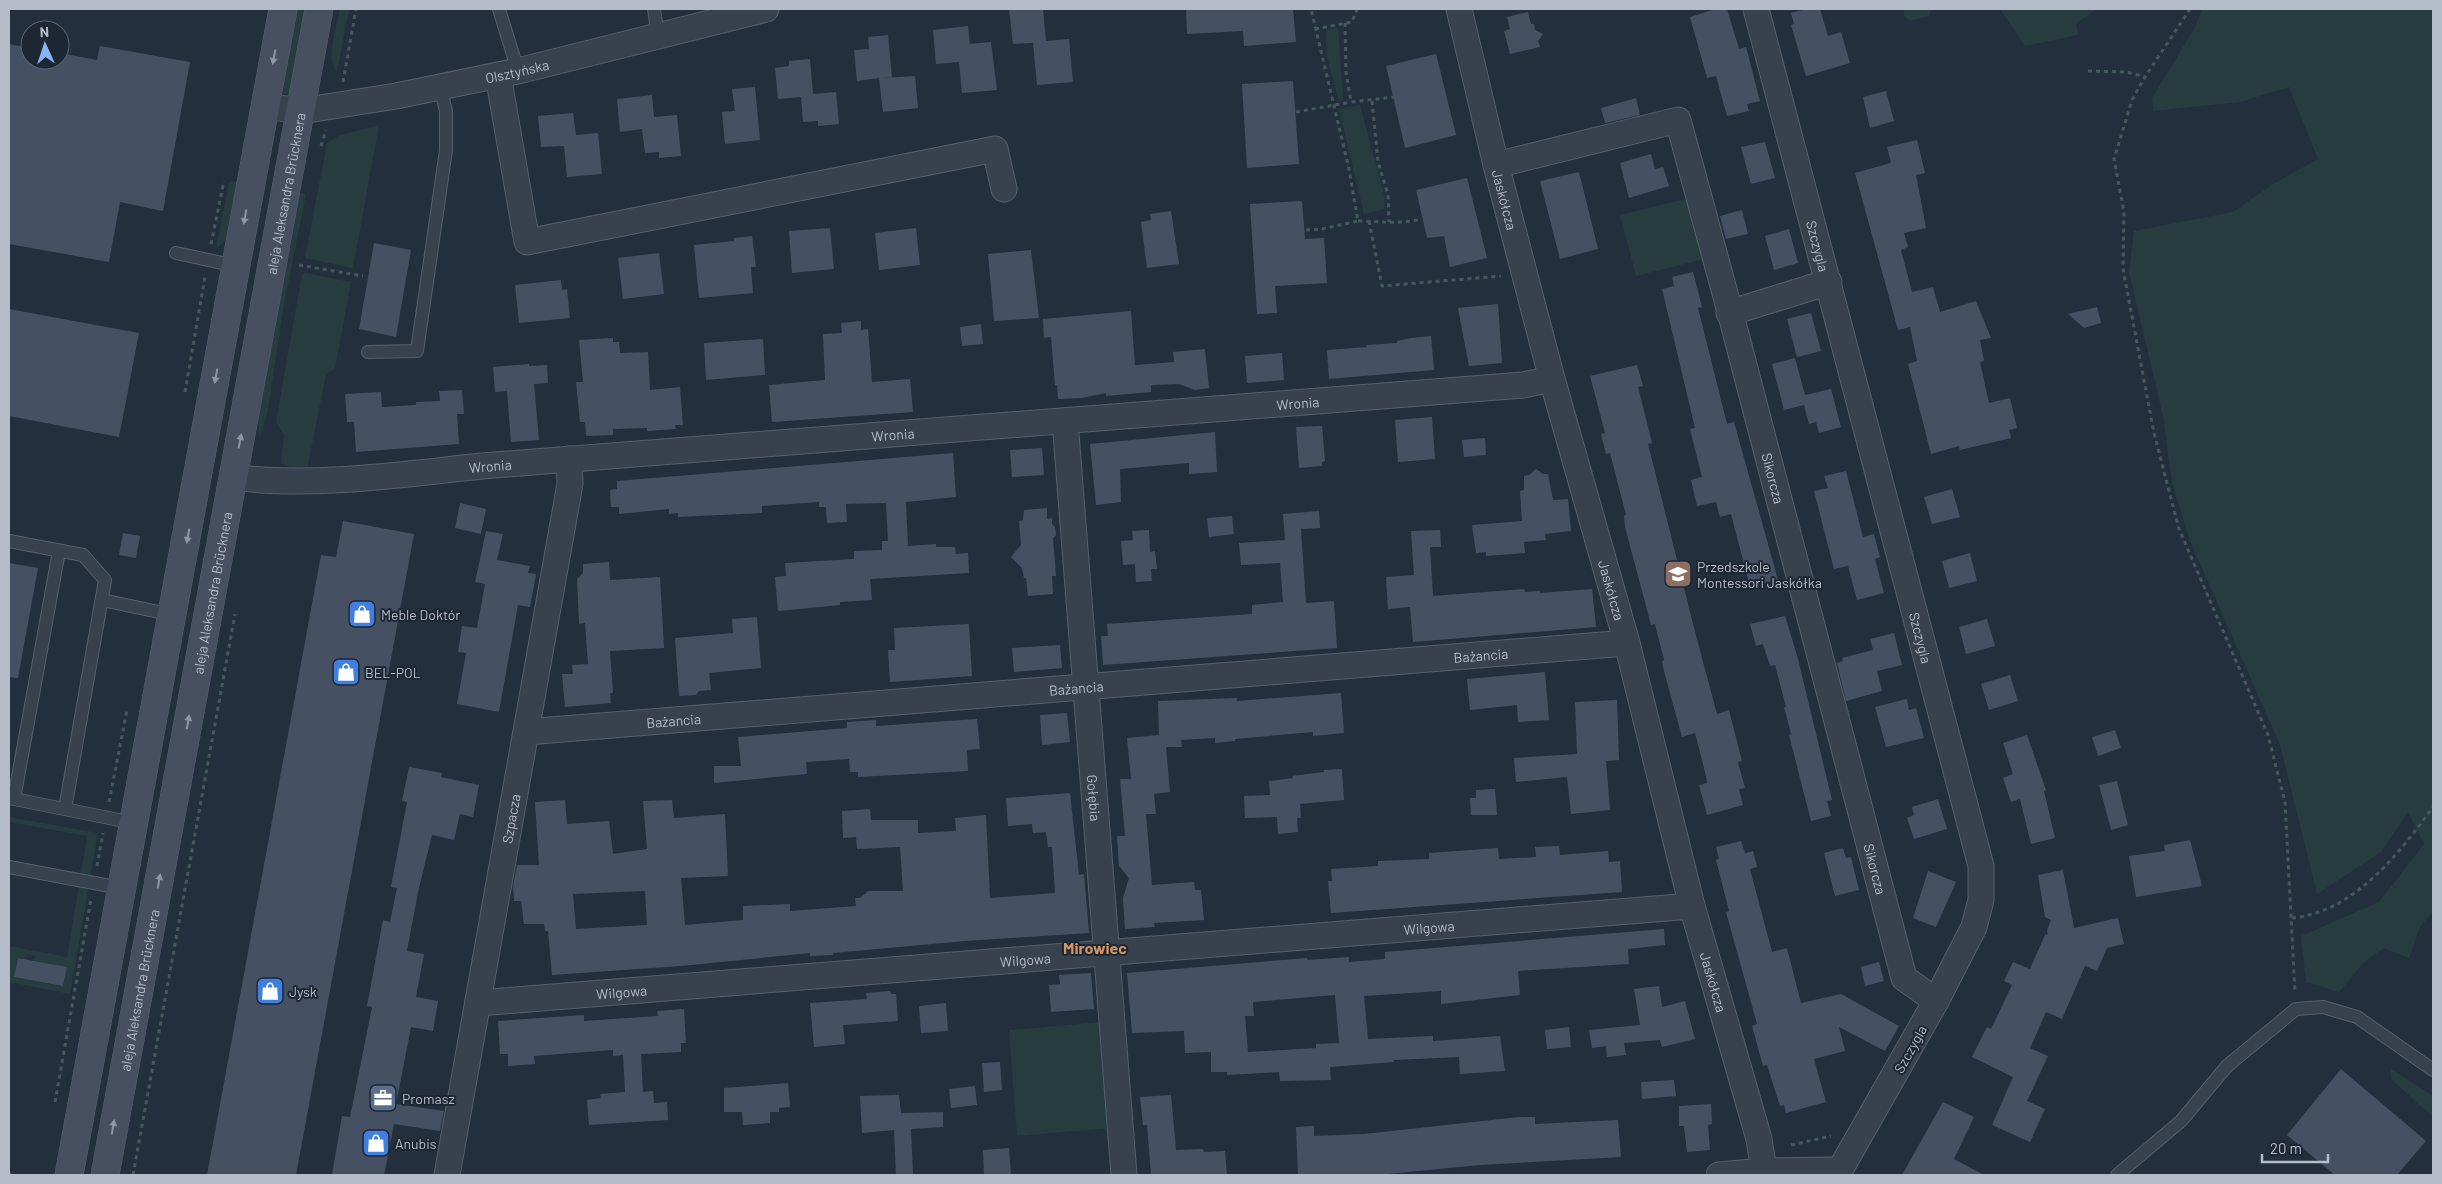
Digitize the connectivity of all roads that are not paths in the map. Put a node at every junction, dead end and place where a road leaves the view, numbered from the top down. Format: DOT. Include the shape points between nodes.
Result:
graph roads {
  1 [pos="283,9"];
  2 [pos="319,9"];
  3 [pos="499,9"];
  4 [pos="654,9"];
  5 [pos="766,9"];
  6 [pos="1458,9"];
  7 [pos="1756,9"];
  8 [pos="658,37"];
  9 [pos="508,73"];
  10 [pos="440,87"];
  11 [pos="265,106"];
  12 [pos="301,111"];
  13 [pos="1496,165"];
  14 [pos="1004,189"];
  15 [pos="176,253"];
  16 [pos="236,266"];
  17 [pos="1829,282"];
  18 [pos="1729,313"];
  19 [pos="368,352"];
  20 [pos="1552,379"];
  21 [pos="1065,420"];
  22 [pos="569,460"];
  23 [pos="233,477"];
  24 [pos="9,541"];
  25 [pos="59,551"];
  26 [pos="102,600"];
  27 [pos="173,615"];
  28 [pos="1627,643"];
  29 [pos="1086,686"];
  30 [pos="526,732"];
  31 [pos="11,799"];
  32 [pos="65,809"];
  33 [pos="134,823"];
  34 [pos="9,867"];
  35 [pos="121,888"];
  36 [pos="1692,906"];
  37 [pos="1108,954"];
  38 [pos="1936,1001"];
  39 [pos="478,1002"];
  40 [pos="2433,1070"];
  41 [pos="1763,1162"];
  42 [pos="1841,1173"];
  43 [pos="69,1175"];
  44 [pos="104,1175"];
  45 [pos="447,1175"];
  46 [pos="1124,1175"];
  47 [pos="1719,1175"];
  48 [pos="2117,1175"];
  1 -- 11 [label="main road, one-way"];
  2 -- 12 [label="main road, aleja Aleksandra Brücknera"];
  3 -- 9 [label="lane"];
  4 -- 8 [label="lane"];
  5 -- 8 [label="street, Olsztyńska"];
  6 -- 13 [label="street, Jaskółcza"];
  7 -- 17 [label="street, Szczygla"];
  8 -- 9 [label="street, Olsztyńska"];
  9 -- 10 [label="street, Olsztyńska"];
  9 -- 14 [label="street" via="527,242 995,150"];
  10 -- 12 [label="street, Olsztyńska"];
  10 -- 19 [label="lane" via="446,111 446,150 417,351"];
  11 -- 12 [label="street, Olsztyńska"];
  11 -- 16 [label="main road, one-way"];
  23 -- 12 [label="main road, aleja Aleksandra Brücknera, one-way"];
  13 -- 18 [label="street, Sikorcza" via="1678,120"];
  13 -- 20 [label="street, Jaskółcza"];
  15 -- 16 [label="lane"];
  16 -- 27 [label="main road, one-way"];
  17 -- 18 [label="street"];
  17 -- 38 [label="street, Szczygla" via="1981,866 1980,900 1974,927"];
  18 -- 38 [label="street, Sikorcza" via="1904,978"];
  20 -- 21 [label="street, Wronia" via="1522,385"];
  20 -- 28 [label="street, Jaskółcza"];
  21 -- 22 [label="street, Wronia"];
  21 -- 29 [label="street, Gołębia"];
  22 -- 23 [label="street, Wronia" via="323,480 270,481"];
  22 -- 30 [label="street, Szpacza" via="570,484"];
  44 -- 23 [label="main road, aleja Aleksandra Brücknera, one-way"];
  24 -- 25 [label="lane"];
  25 -- 26 [label="lane" via="83,555 105,580"];
  25 -- 31 [label="lane"];
  26 -- 27 [label="lane"];
  26 -- 32 [label="lane"];
  27 -- 33 [label="main road"];
  28 -- 29 [label="street, Bażancia"];
  28 -- 36 [label="street, Jaskółcza"];
  29 -- 30 [label="street, Bażancia"];
  29 -- 37 [label="street, Gołębia"];
  30 -- 39 [label="street, Szpacza"];
  31 -- 32 [label="lane"];
  32 -- 33 [label="lane"];
  33 -- 35 [label="main road"];
  34 -- 35 [label="lane"];
  35 -- 43 [label="main road"];
  36 -- 37 [label="street, Wilgowa"];
  36 -- 41 [label="street, Jaskółcza"];
  37 -- 39 [label="street, Wilgowa"];
  37 -- 46 [label="street, Gołębia"];
  38 -- 42 [label="street, Szczygla"];
  39 -- 45 [label="street, Szpacza"];
  40 -- 48 [label="lane" via="2357,1017 2323,1007 2296,1009 2227,1066 2181,1121"];
  41 -- 42 [label="street, Szczygla"];
  41 -- 47 [label="street, Szczygla"];
}
